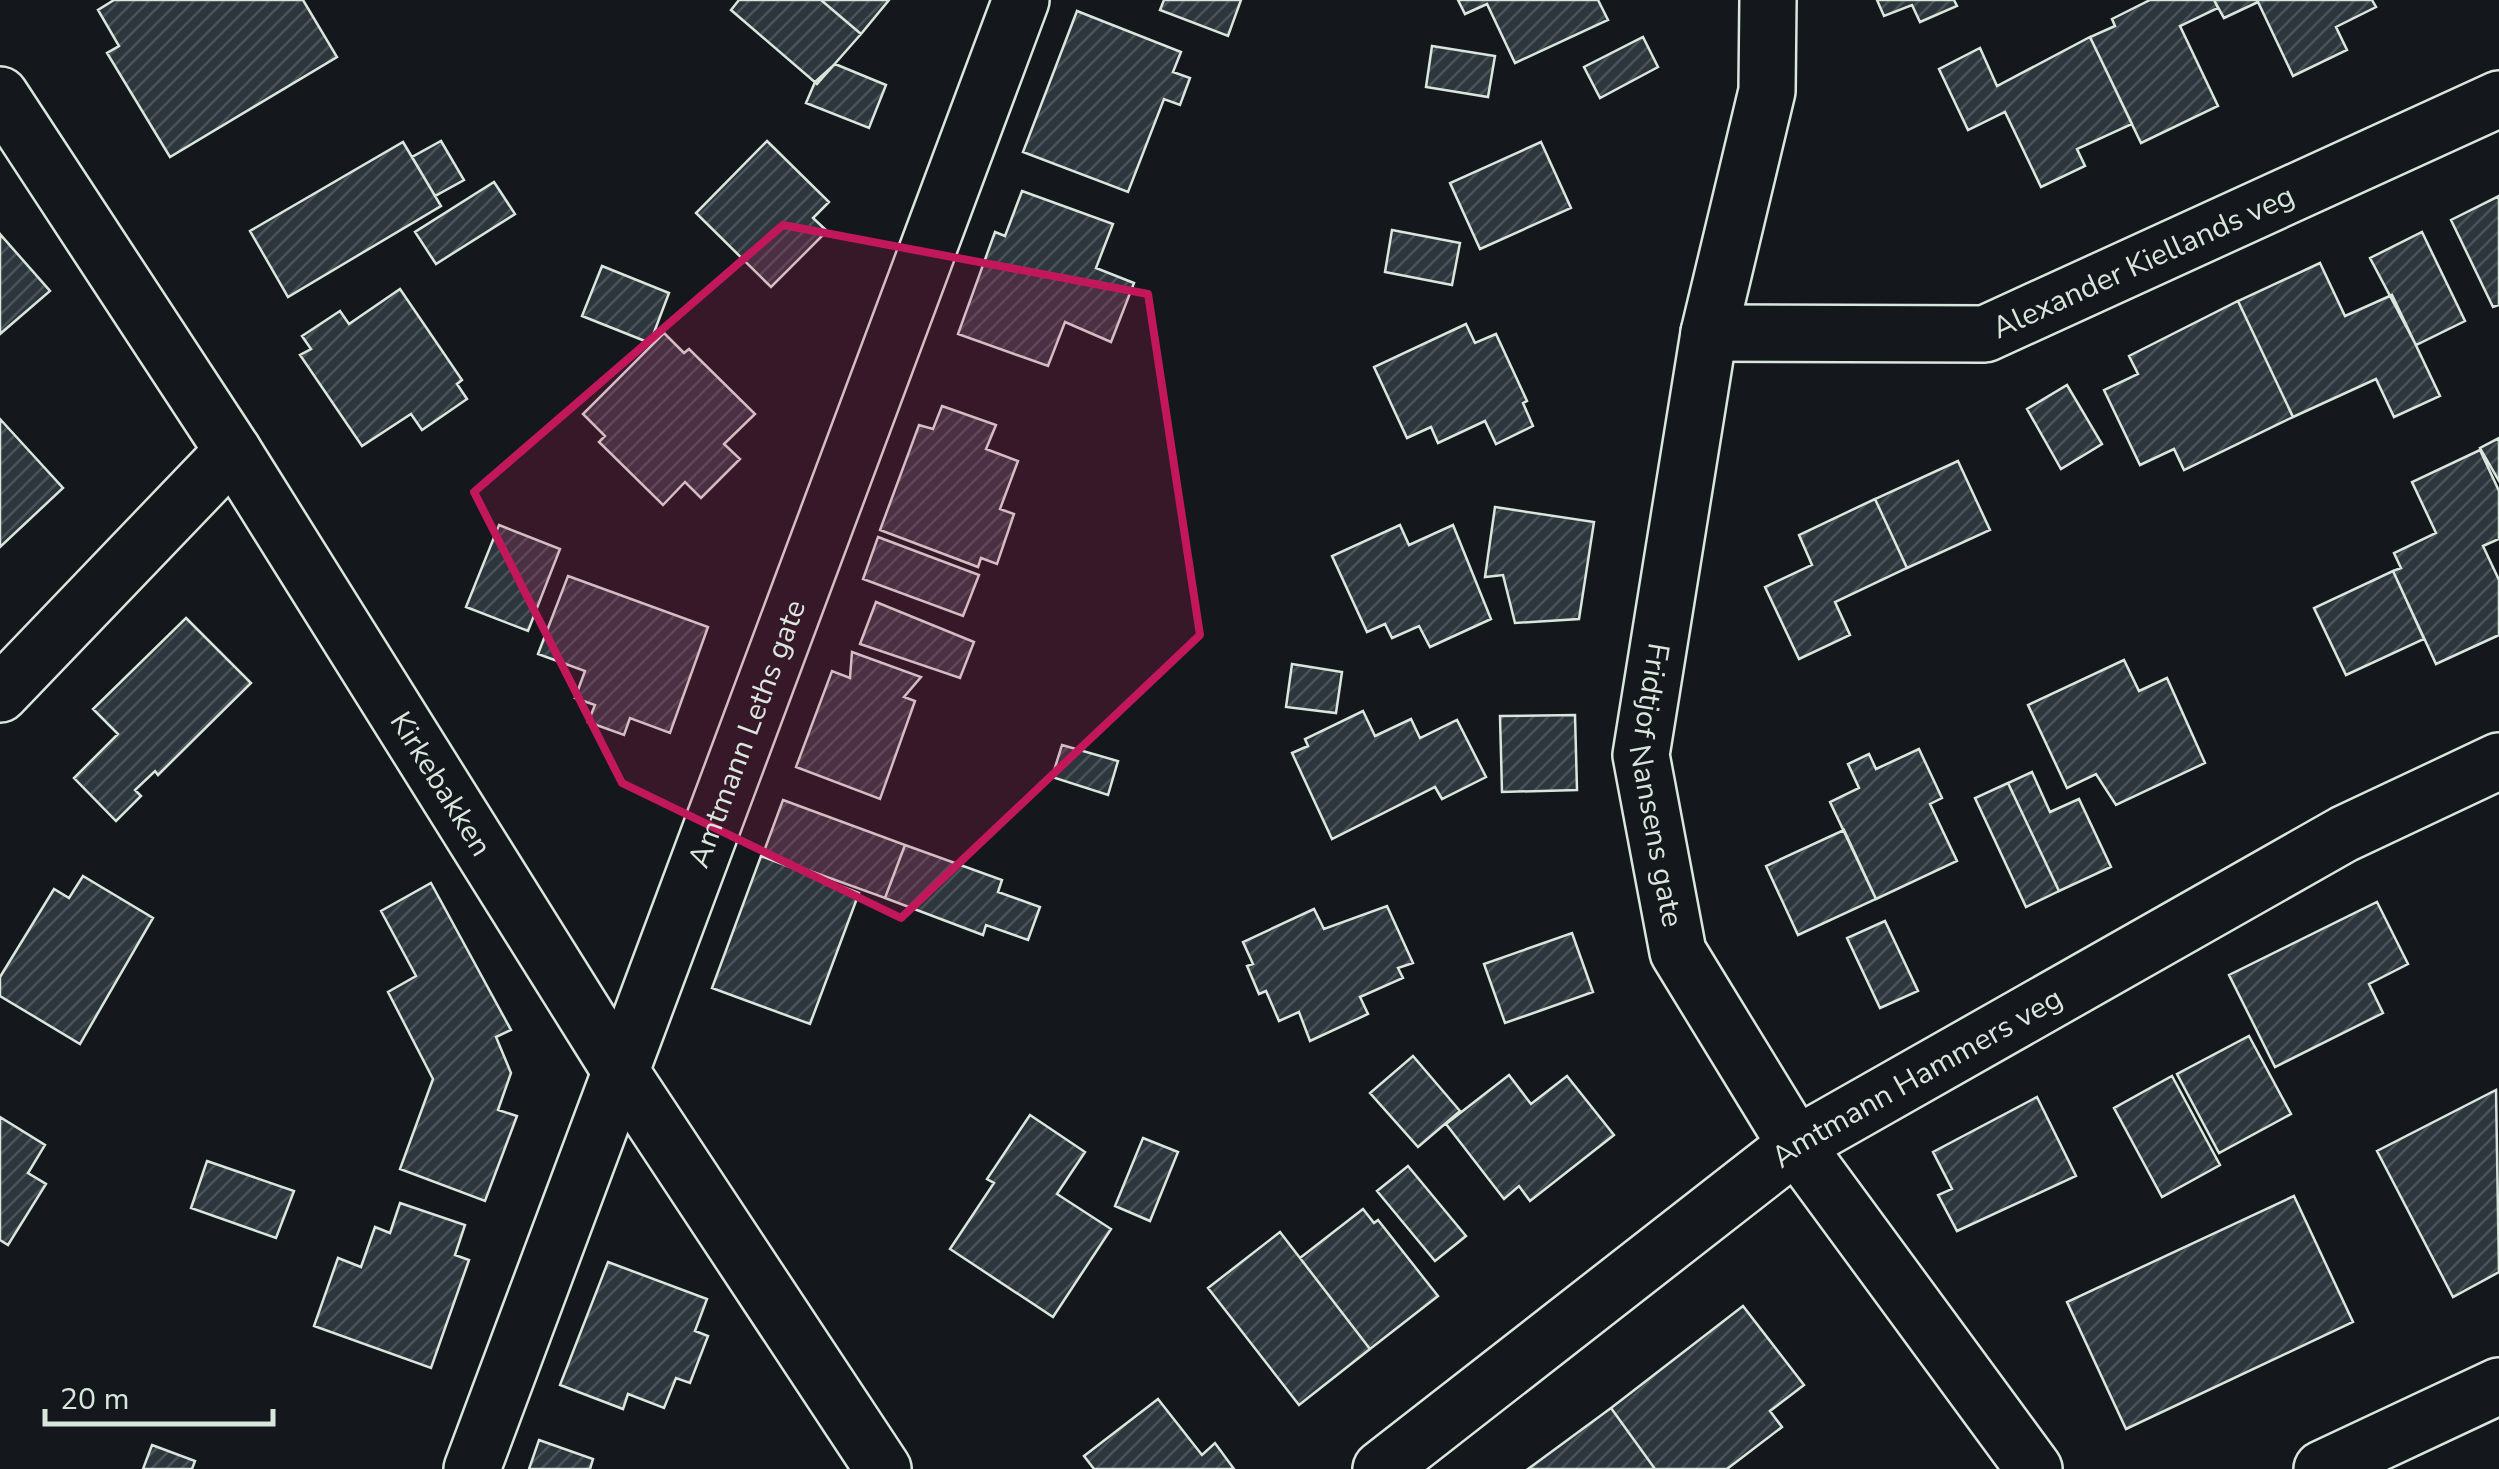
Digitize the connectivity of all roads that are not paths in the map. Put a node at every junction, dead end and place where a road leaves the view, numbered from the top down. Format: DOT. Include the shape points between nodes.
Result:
graph roads {
  1 [pos="1020,0"];
  2 [pos="1768,0"];
  3 [pos="0,95"];
  4 [pos="2499,100"];
  5 [pos="1709,333"];
  6 [pos="233,451"];
  7 [pos="0,694"];
  8 [pos="2499,761"];
  9 [pos="621,1072"];
  10 [pos="1796,1145"];
  11 [pos="2499,1386"];
  12 [pos="472,1469"];
  13 [pos="883,1469"];
  14 [pos="1381,1469"];
  15 [pos="2034,1469"];
  16 [pos="2322,1469"];
  1 -- 9 [label="street, Amtmann Leths gate"];
  2 -- 5 [label="street, Fridtjof Nansens gate" via="1767,90"];
  3 -- 6 [label="street, Kirkebakken"];
  4 -- 5 [label="street, Alexander Kiellands veg" via="1985,334"];
  5 -- 10 [label="street, Fridtjof Nansens gate" via="1640,755 1678,952"];
  6 -- 7 [label="street"];
  6 -- 9 [label="street, Kirkebakken"];
  8 -- 10 [label="street, Amtmann Hammers veg" via="2344,834"];
  9 -- 12 [label="street, Amtmann Leths gate"];
  9 -- 13 [label="street, Kirkebakken"];
  10 -- 14 [label="street, Amtmann Hammers veg"];
  10 -- 15 [label="street, Fridtjof Nansens gate"];
  11 -- 16 [label="street"];
}
